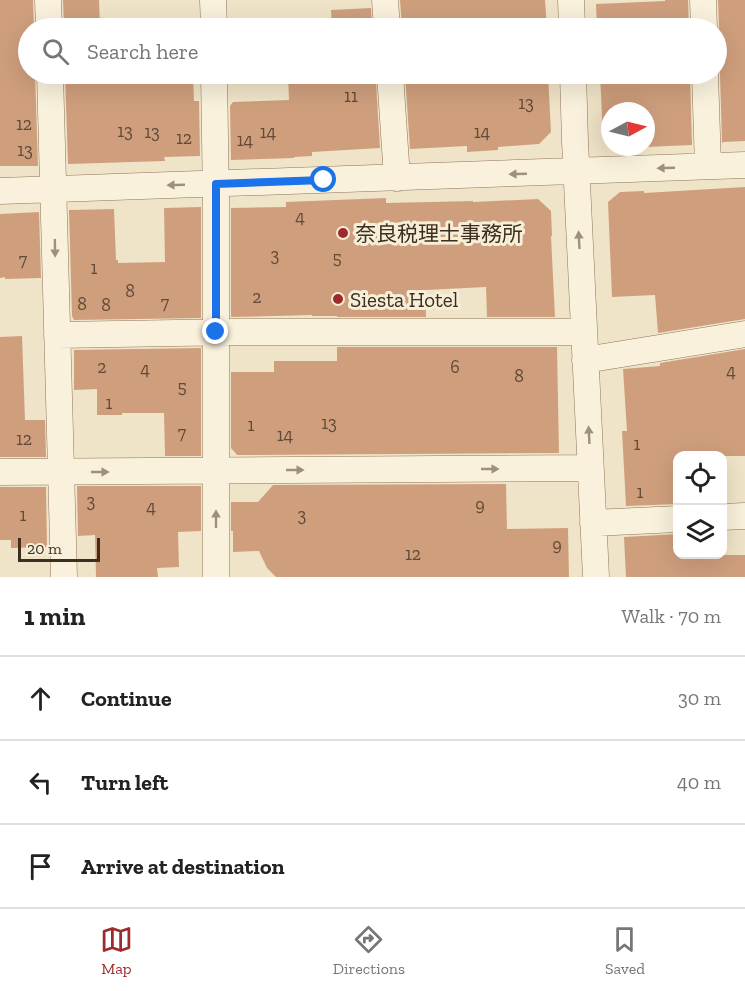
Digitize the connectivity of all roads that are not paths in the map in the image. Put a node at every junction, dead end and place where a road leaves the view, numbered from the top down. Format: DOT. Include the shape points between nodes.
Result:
graph roads {
  1 [pos="48,0"];
  2 [pos="213,0"];
  3 [pos="385,0"];
  4 [pos="571,0"];
  5 [pos="703,0"];
  6 [pos="49,18"];
  7 [pos="214,18"];
  8 [pos="386,18"];
  9 [pos="572,18"];
  10 [pos="704,18"];
  11 [pos="50,84"];
  12 [pos="214,84"];
  13 [pos="391,84"];
  14 [pos="573,84"];
  15 [pos="705,84"];
  16 [pos="745,165"];
  17 [pos="708,166"];
  18 [pos="576,172"];
  19 [pos="397,178"];
  20 [pos="216,184"];
  21 [pos="54,189"];
  22 [pos="0,191"];
  23 [pos="216,332"];
  24 [pos="584,332"];
  25 [pos="745,334"];
  26 [pos="57,335"];
  27 [pos="585,360"];
  28 [pos="590,468"];
  29 [pos="216,471"];
  30 [pos="0,472"];
  31 [pos="61,472"];
  32 [pos="745,516"];
  33 [pos="727,517"];
  34 [pos="673,519"];
  35 [pos="593,523"];
  36 [pos="64,577"];
  37 [pos="216,577"];
  38 [pos="596,577"];
  1 -- 6 [label="street"];
  2 -- 7 [label="street"];
  3 -- 8 [label="street"];
  4 -- 9 [label="street"];
  5 -- 10 [label="street"];
  11 -- 21 [label="street"];
  12 -- 20 [label="street"];
  13 -- 19 [label="street"];
  14 -- 18 [label="street"];
  15 -- 17 [label="street"];
  16 -- 17 [label="street"];
  17 -- 18 [label="street, one-way"];
  18 -- 19 [label="street, one-way"];
  24 -- 18 [label="street, one-way"];
  19 -- 20 [label="street"];
  20 -- 21 [label="street, one-way"];
  20 -- 23 [label="street"];
  21 -- 22 [label="street"];
  21 -- 26 [label="street, one-way"];
  23 -- 24 [label="street"];
  23 -- 26 [label="street"];
  23 -- 29 [label="street"];
  24 -- 27 [label="street"];
  25 -- 27 [label="street"];
  26 -- 31 [label="street"];
  28 -- 27 [label="street, one-way"];
  29 -- 28 [label="street, one-way"];
  28 -- 35 [label="street"];
  31 -- 29 [label="street, one-way"];
  37 -- 29 [label="street, one-way"];
  30 -- 31 [label="street"];
  31 -- 36 [label="street"];
  32 -- 33 [label="street"];
  34 -- 35 [label="street"];
  35 -- 38 [label="street"];
}
